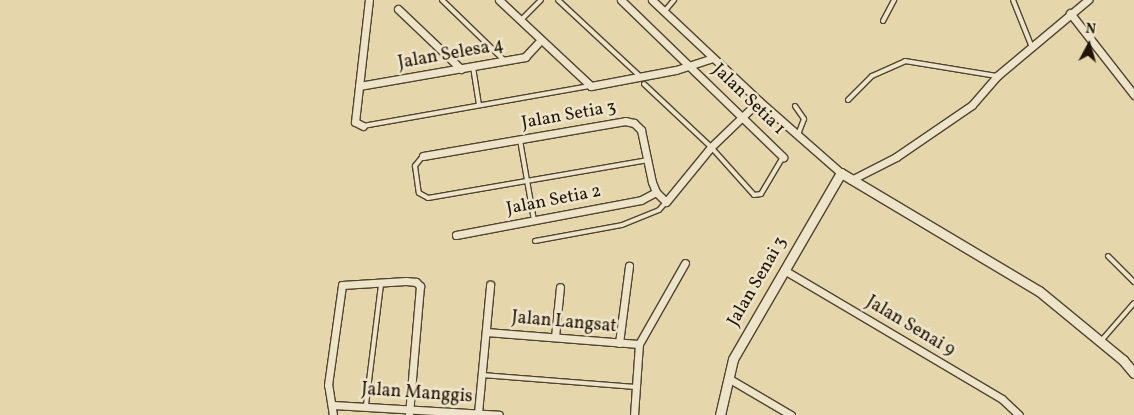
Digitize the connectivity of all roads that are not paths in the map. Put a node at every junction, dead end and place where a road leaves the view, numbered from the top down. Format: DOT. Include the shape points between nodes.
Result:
graph roads {
  1 [pos="369,0"];
  2 [pos="442,0"];
  3 [pos="499,0"];
  4 [pos="541,0"];
  5 [pos="558,0"];
  6 [pos="621,0"];
  7 [pos="652,0"];
  8 [pos="674,0"];
  9 [pos="894,0"];
  10 [pos="1013,0"];
  11 [pos="1084,1"];
  12 [pos="398,9"];
  13 [pos="664,12"];
  14 [pos="1070,13"];
  15 [pos="521,20"];
  16 [pos="883,21"];
  17 [pos="541,40"];
  18 [pos="1031,46"];
  19 [pos="712,58"];
  20 [pos="505,61"];
  21 [pos="691,66"];
  22 [pos="473,67"];
  23 [pos="461,69"];
  24 [pos="997,76"];
  25 [pos="643,81"];
  26 [pos="359,86"];
  27 [pos="591,86"];
  28 [pos="1134,95"];
  29 [pos="848,100"];
  30 [pos="758,101"];
  31 [pos="479,105"];
  32 [pos="795,106"];
  33 [pos="744,117"];
  34 [pos="363,126"];
  35 [pos="798,135"];
  36 [pos="520,140"];
  37 [pos="711,148"];
  38 [pos="423,156"];
  39 [pos="783,157"];
  40 [pos="647,160"];
  41 [pos="841,173"];
  42 [pos="851,180"];
  43 [pos="527,181"];
  44 [pos="656,192"];
  45 [pos="666,202"];
  46 [pos="534,220"];
  47 [pos="456,235"];
  48 [pos="535,242"];
  49 [pos="1108,256"];
  50 [pos="685,263"];
  51 [pos="629,266"];
  52 [pos="784,270"];
  53 [pos="1134,282"];
  54 [pos="381,284"];
  55 [pos="490,284"];
  56 [pos="560,287"];
  57 [pos="1134,302"];
  58 [pos="486,332"];
  59 [pos="555,337"];
  60 [pos="1101,341"];
  61 [pos="619,343"];
  62 [pos="639,344"];
  63 [pos="1134,373"];
  64 [pos="482,374"];
  65 [pos="728,378"];
  66 [pos="636,388"];
  67 [pos="333,405"];
  68 [pos="366,405"];
  69 [pos="379,406"];
  70 [pos="409,411"];
  71 [pos="478,413"];
  72 [pos="333,415"];
  73 [pos="379,415"];
  74 [pos="498,415"];
  75 [pos="634,415"];
  76 [pos="720,415"];
  77 [pos="791,415"];
  78 [pos="1019,415"];
  1 -- 26 [label="street"];
  2 -- 20 [label="lane"];
  3 -- 15 [label="street"];
  4 -- 15 [label="lane"];
  5 -- 25 [label="lane"];
  6 -- 21 [label="street, Jalan Setia 1"];
  7 -- 13 [label="street"];
  8 -- 13 [label="lane"];
  9 -- 16 [label="lane"];
  10 -- 18 [label="lane"];
  11 -- 14 [label="street"];
  12 -- 23 [label="street"];
  13 -- 19 [label="street"];
  14 -- 18 [label="street"];
  14 -- 28 [label="street"];
  15 -- 17 [label="street"];
  17 -- 20 [label="street, Jalan Selesa 4" via="525,57"];
  17 -- 27 [label="street"];
  18 -- 24 [label="street"];
  19 -- 21 [label="street"];
  19 -- 30 [label="street"];
  20 -- 22 [label="street, Jalan Selesa 4"];
  21 -- 25 [label="street"];
  21 -- 33 [label="street, Jalan Setia 1"];
  22 -- 23 [label="street, Jalan Selesa 4"];
  22 -- 31 [label="lane"];
  23 -- 26 [label="street, Jalan Selesa 4"];
  24 -- 29 [label="lane" via="905,61 872,76"];
  24 -- 42 [label="street" via="972,106 950,122 896,157"];
  25 -- 27 [label="street"];
  25 -- 37 [label="lane"];
  26 -- 34 [label="street" via="355,122"];
  27 -- 31 [label="lane"];
  30 -- 33 [label="street"];
  30 -- 35 [label="street"];
  31 -- 34 [label="lane"];
  32 -- 35 [label="lane" via="804,119"];
  33 -- 37 [label="street"];
  33 -- 39 [label="street, Jalan Setia 1"];
  35 -- 41 [label="street"];
  36 -- 38 [label="street, Jalan Setia 3"];
  36 -- 40 [label="street, Jalan Setia 3" via="625,121 641,130"];
  36 -- 43 [label="lane"];
  37 -- 39 [label="lane" via="757,196"];
  37 -- 45 [label="street"];
  38 -- 43 [label="lane" via="415,166 419,193 425,198"];
  40 -- 43 [label="lane"];
  40 -- 44 [label="street, Jalan Setia 3"];
  41 -- 42 [label="street"];
  41 -- 52 [label="street, Jalan Senai 3"];
  42 -- 60 [label="street" via="1039,291"];
  43 -- 46 [label="lane"];
  44 -- 45 [label="street, Jalan Setia 3"];
  44 -- 46 [label="street, Jalan Setia 2" via="642,200"];
  45 -- 48 [label="lane" via="659,210 622,226"];
  46 -- 47 [label="street, Jalan Setia 2"];
  49 -- 53 [label="lane"];
  50 -- 62 [label="street"];
  51 -- 61 [label="street"];
  52 -- 65 [label="street, Jalan Senai 3" via="733,359"];
  52 -- 78 [label="street, Jalan Senai 9" via="1002,399"];
  54 -- 67 [label="street" via="342,286 328,385"];
  54 -- 68 [label="lane"];
  54 -- 70 [label="street" via="416,282 420,286"];
  55 -- 58 [label="street"];
  56 -- 59 [label="street"];
  57 -- 60 [label="lane"];
  58 -- 59 [label="street, Jalan Langsat"];
  58 -- 64 [label="street"];
  59 -- 61 [label="street, Jalan Langsat"];
  60 -- 63 [label="street"];
  61 -- 62 [label="street, Jalan Langsat"];
  62 -- 66 [label="street"];
  64 -- 66 [label="lane"];
  64 -- 71 [label="street"];
  65 -- 76 [label="street, Jalan Senai 3"];
  65 -- 77 [label="street"];
  66 -- 75 [label="street"];
  67 -- 68 [label="street, Jalan Manggis"];
  67 -- 72 [label="street"];
  68 -- 69 [label="street, Jalan Manggis"];
  69 -- 70 [label="street, Jalan Manggis"];
  69 -- 73 [label="lane"];
  70 -- 71 [label="street, Jalan Manggis"];
  71 -- 74 [label="street, Jalan Manggis"];
}
